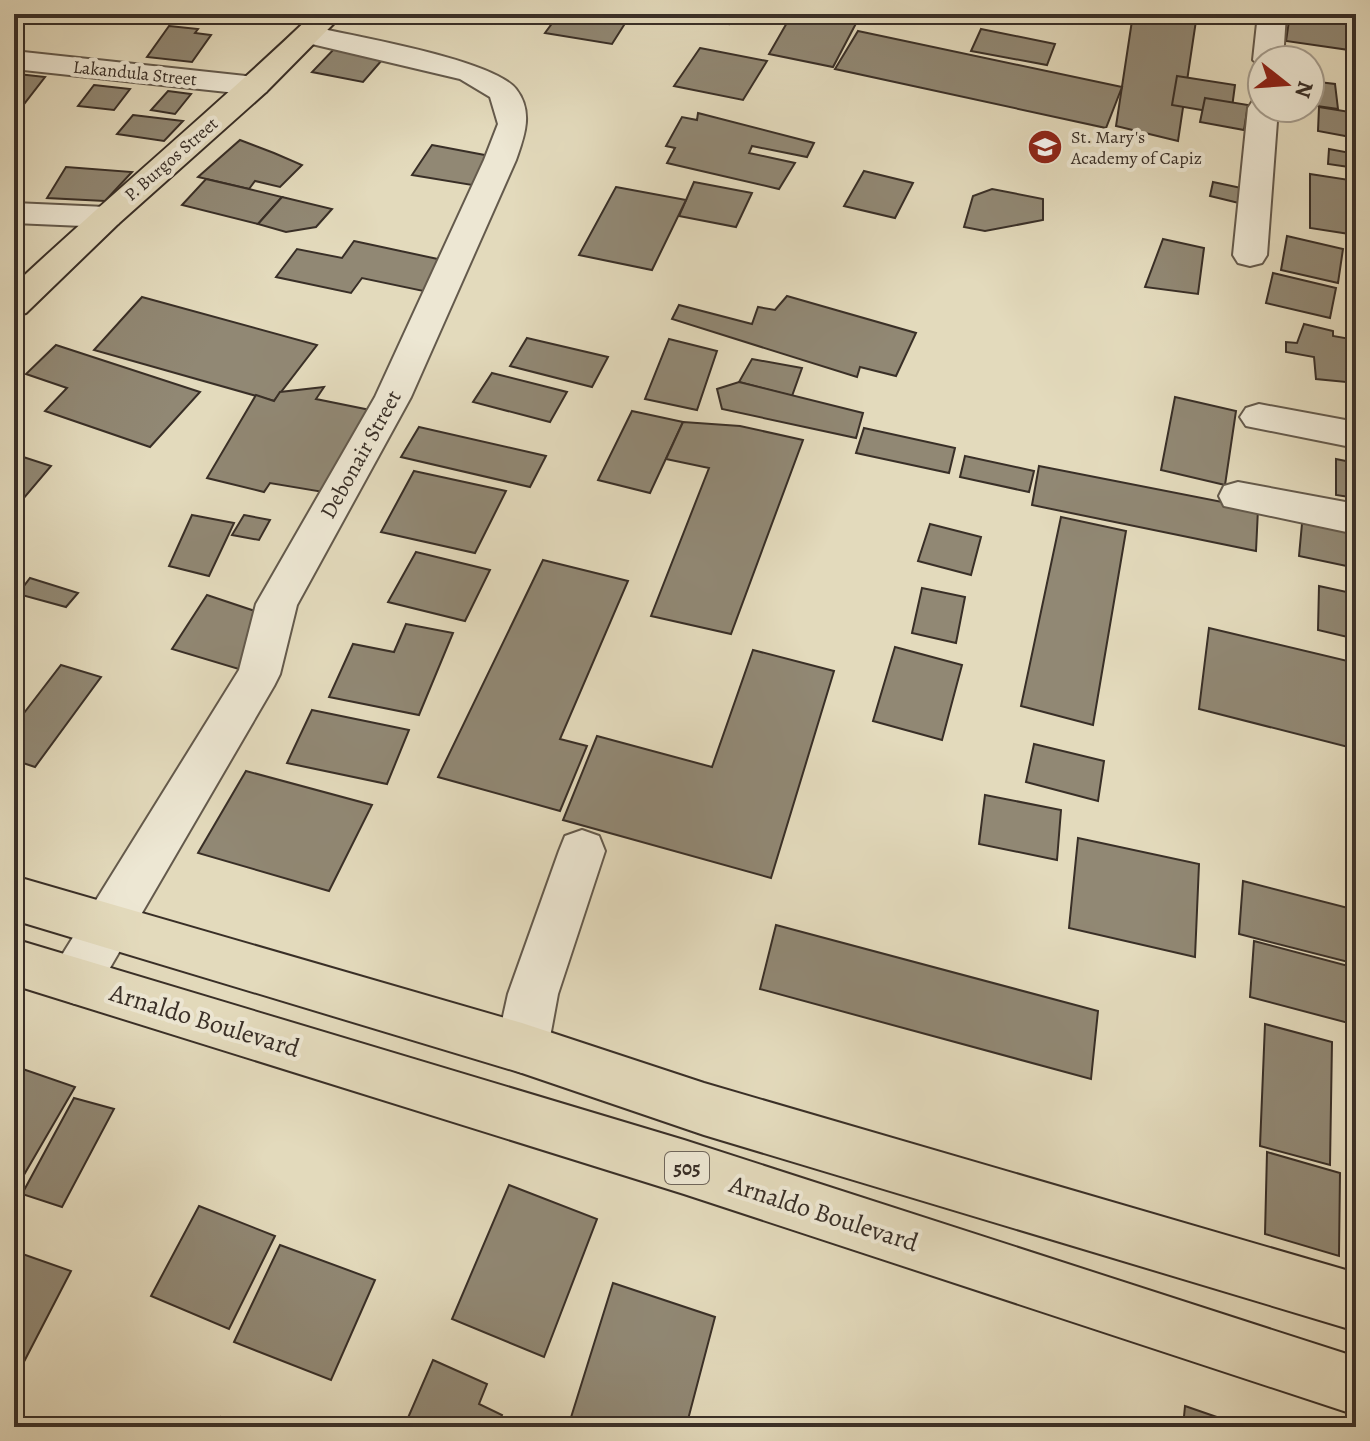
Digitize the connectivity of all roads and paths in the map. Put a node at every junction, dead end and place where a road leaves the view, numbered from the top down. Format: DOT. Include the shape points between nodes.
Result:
graph roads {
  1 [pos="1272,14"];
  2 [pos="319,24"];
  3 [pos="1269,44"];
  4 [pos="14,60"];
  5 [pos="255,86"];
  6 [pos="1262,124"];
  7 [pos="14,213"];
  8 [pos="106,217"];
  9 [pos="1250,255"];
  10 [pos="14,305"];
  11 [pos="1259,417"];
  12 [pos="1356,435"];
  13 [pos="1238,496"];
  14 [pos="1356,519"];
  15 [pos="582,851"];
  16 [pos="14,898"];
  17 [pos="109,924"];
  18 [pos="14,962"];
  19 [pos="75,980"];
  20 [pos="522,1048"];
  21 [pos="1356,1302"];
  22 [pos="1356,1386"];
  1 -- 3 [label="street"];
  2 -- 5 [label="main road, P. Burgos Street"];
  2 -- 17 [label="street, Debonair Street" via="470,73 504,93 513,124 393,397 277,604 259,674"];
  4 -- 5 [label="street, Lakandula Street"];
  5 -- 8 [label="main road, P. Burgos Street"];
  6 -- 9 [label="street"];
  7 -- 8 [label="street"];
  8 -- 10 [label="main road, P. Burgos Street"];
  11 -- 12 [label="street"];
  13 -- 14 [label="street"];
  15 -- 20 [label="street" via="533,994"];
  16 -- 17 [label="main road"];
  17 -- 19 [label="street, Debonair Street"];
  17 -- 20 [label="main road"];
  18 -- 19 [label="main road, Arnaldo Boulevard / 505"];
  19 -- 22 [label="main road, Arnaldo Boulevard / 505" via="684,1167"];
  20 -- 21 [label="main road" via="704,1109"];
}
